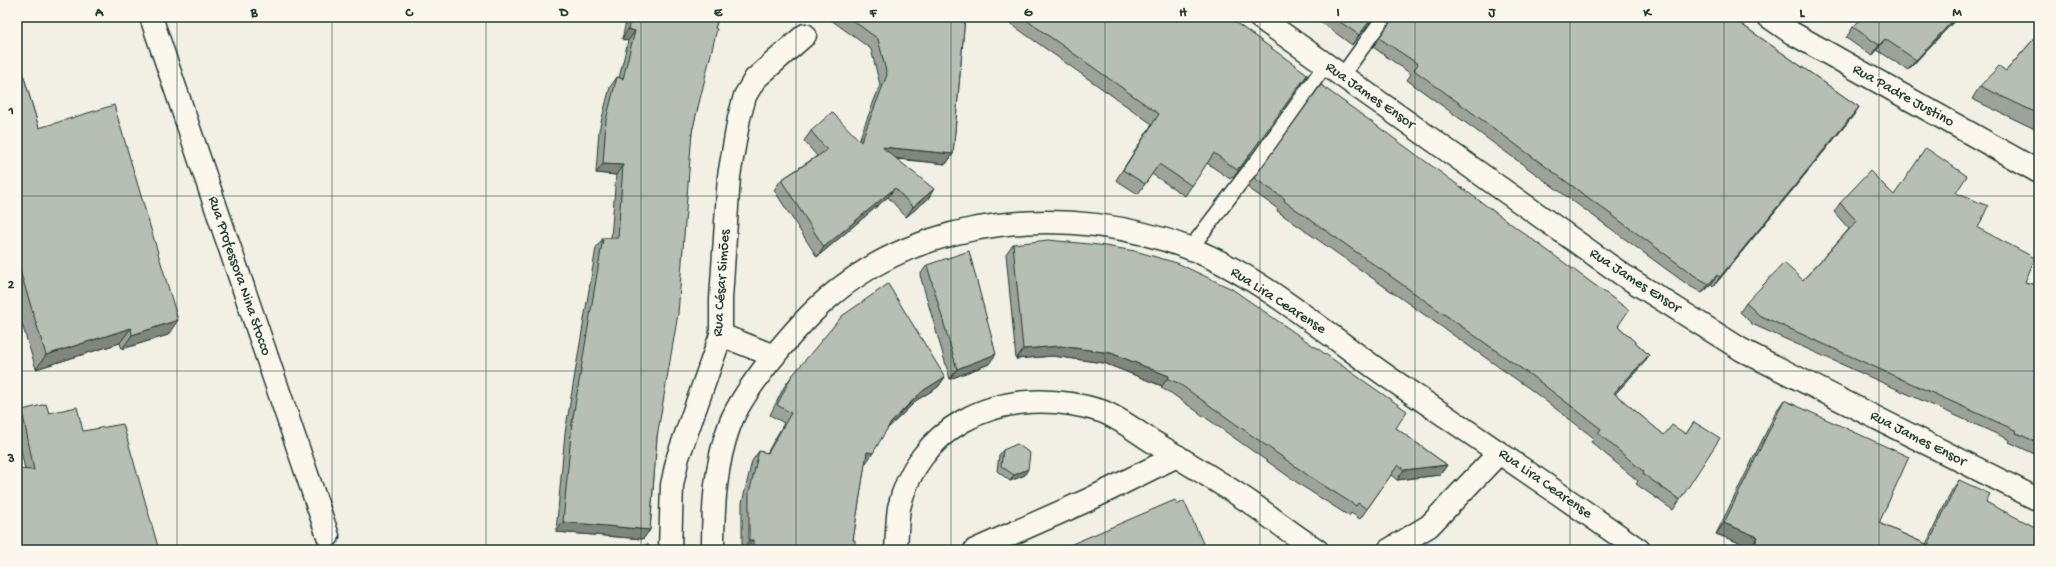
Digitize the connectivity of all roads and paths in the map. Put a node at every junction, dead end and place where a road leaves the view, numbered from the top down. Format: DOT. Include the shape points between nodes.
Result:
graph roads {
  1 [pos="150,17"];
  2 [pos="1259,17"];
  3 [pos="1384,17"];
  4 [pos="1769,17"];
  5 [pos="805,36"];
  6 [pos="1334,70"];
  7 [pos="2039,172"];
  8 [pos="1190,249"];
  9 [pos="722,335"];
  10 [pos="774,356"];
  11 [pos="1499,453"];
  12 [pos="1177,456"];
  13 [pos="2039,500"];
  14 [pos="328,536"];
  15 [pos="670,550"];
  16 [pos="713,550"];
  17 [pos="896,550"];
  18 [pos="975,550"];
  19 [pos="1317,550"];
  20 [pos="1389,550"];
  21 [pos="1639,550"];
  1 -- 14 [label="street, Rua Professora Nina Stocco"];
  2 -- 6 [label="street, Rua James Ensor"];
  3 -- 6 [label="lane"];
  4 -- 7 [label="street, Rua Padre Justino" via="1792,33"];
  5 -- 9 [label="street, Rua César Simões" via="755,79 745,96 728,176"];
  6 -- 8 [label="lane" via="1259,158"];
  6 -- 13 [label="street, Rua James Ensor" via="1622,276 1742,350"];
  8 -- 10 [label="street, Rua Lira Cearense" via="1135,232 1068,222 984,227 938,239 885,258 848,281 816,309"];
  8 -- 11 [label="street, Rua Lira Cearense" via="1260,286"];
  9 -- 10 [label="street"];
  9 -- 15 [label="street, Rua César Simões" via="678,457 672,486"];
  10 -- 16 [label="street, Rua Lira Cearense" via="730,422 718,466"];
  11 -- 20 [label="street" via="1428,526"];
  11 -- 21 [label="street, Rua Lira Cearense"];
  12 -- 17 [label="street" via="1102,411 1063,403 1038,402 1007,404 976,414 947,432 926,451 909,476 899,508"];
  12 -- 18 [label="street" via="1088,500"];
  12 -- 19 [label="street"];
}
